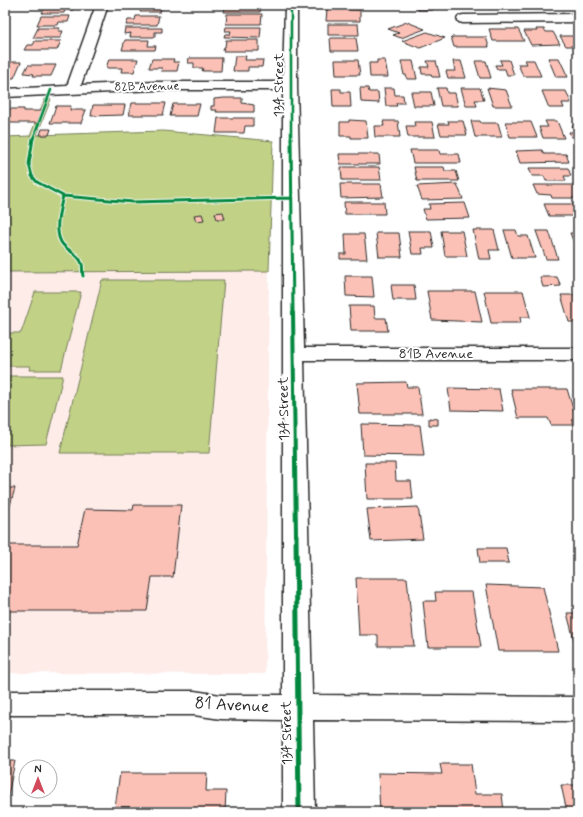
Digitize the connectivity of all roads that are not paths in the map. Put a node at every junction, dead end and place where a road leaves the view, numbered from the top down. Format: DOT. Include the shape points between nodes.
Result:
graph roads {
  1 [pos="102,5"];
  2 [pos="291,5"];
  3 [pos="524,5"];
  4 [pos="531,18"];
  5 [pos="578,18"];
  6 [pos="462,19"];
  7 [pos="290,86"];
  8 [pos="73,89"];
  9 [pos="5,93"];
  10 [pos="294,354"];
  11 [pos="578,354"];
  12 [pos="5,702"];
  13 [pos="298,707"];
  14 [pos="578,709"];
  15 [pos="299,812"];
  1 -- 8 [label="street"];
  2 -- 7 [label="street, 134 Street"];
  3 -- 4 [label="street"];
  4 -- 5 [label="street"];
  4 -- 6 [label="street"];
  7 -- 8 [label="street, 82B Avenue"];
  7 -- 10 [label="street, 134 Street"];
  8 -- 9 [label="street, 82B Avenue"];
  10 -- 11 [label="street, 81B Avenue"];
  10 -- 13 [label="street, 134 Street"];
  12 -- 13 [label="street, 81 Avenue" via="194,702 221,707"];
  13 -- 14 [label="street, 81 Avenue"];
  13 -- 15 [label="street, 134 Street"];
}
